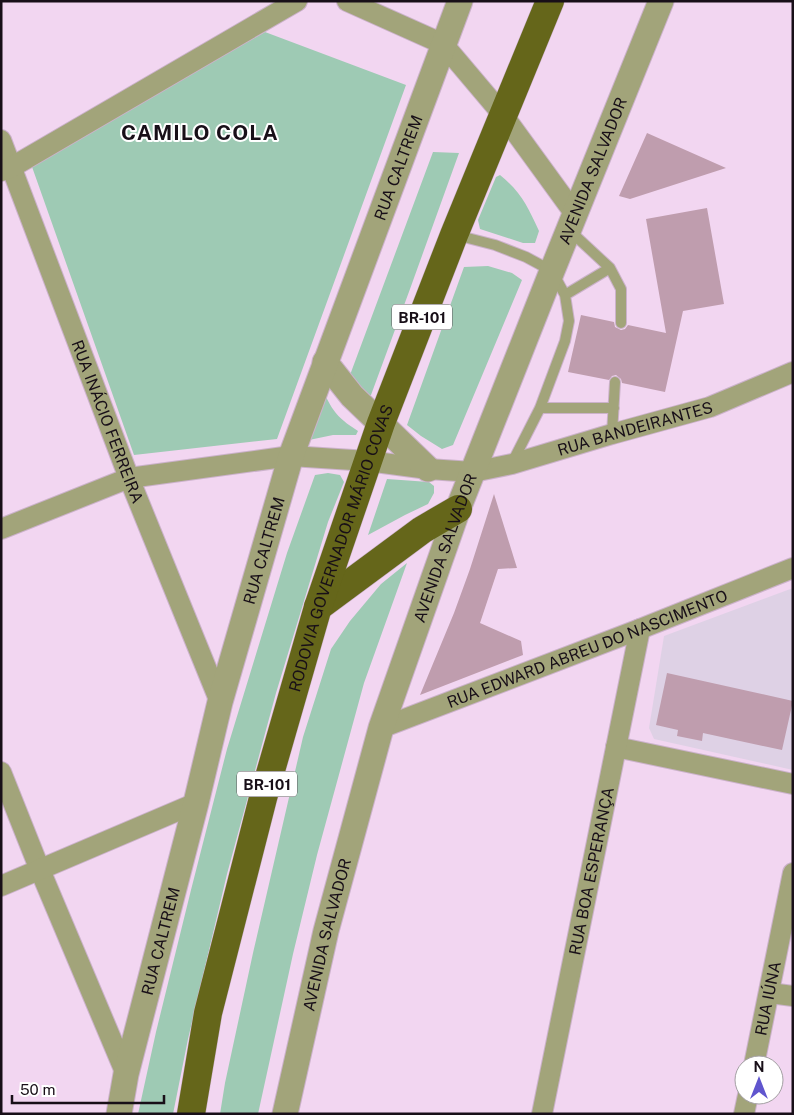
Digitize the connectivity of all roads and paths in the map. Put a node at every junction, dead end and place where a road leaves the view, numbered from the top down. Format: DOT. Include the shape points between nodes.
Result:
graph roads {
  1 [pos="297,1"];
  2 [pos="347,1"];
  3 [pos="460,1"];
  4 [pos="550,1"];
  5 [pos="660,1"];
  6 [pos="443,44"];
  7 [pos="503,115"];
  8 [pos="1,140"];
  9 [pos="7,169"];
  10 [pos="571,222"];
  11 [pos="454,235"];
  12 [pos="610,268"];
  13 [pos="552,271"];
  14 [pos="565,295"];
  15 [pos="620,323"];
  16 [pos="325,362"];
  17 [pos="793,372"];
  18 [pos="615,382"];
  19 [pos="540,408"];
  20 [pos="614,408"];
  21 [pos="381,423"];
  22 [pos="612,434"];
  23 [pos="290,456"];
  24 [pos="368,461"];
  25 [pos="512,464"];
  26 [pos="428,469"];
  27 [pos="473,472"];
  28 [pos="129,478"];
  29 [pos="458,510"];
  30 [pos="1,529"];
  31 [pos="793,568"];
  32 [pos="318,607"];
  33 [pos="640,629"];
  34 [pos="220,702"];
  35 [pos="381,728"];
  36 [pos="616,747"];
  37 [pos="1,772"];
  38 [pos="793,784"];
  39 [pos="196,803"];
  40 [pos="40,870"];
  41 [pos="793,873"];
  42 [pos="1,886"];
  43 [pos="770,993"];
  44 [pos="793,996"];
  45 [pos="756,1055"];
  46 [pos="126,1074"];
  47 [pos="119,1114"];
  48 [pos="191,1114"];
  49 [pos="285,1114"];
  50 [pos="542,1114"];
  1 -- 9 [label="street"];
  2 -- 6 [label="street"];
  3 -- 6 [label="street, RUA CALTREM"];
  4 -- 7 [label="highway, RODOVIA GOVERNADOR MÁRIO COVAS / BR-101"];
  5 -- 10 [label="street, AVENIDA SALVADOR"];
  6 -- 7 [label="street"];
  6 -- 16 [label="street, RUA CALTREM"];
  7 -- 10 [label="street"];
  7 -- 11 [label="highway, RODOVIA GOVERNADOR MÁRIO COVAS / BR-101"];
  8 -- 9 [label="street, RUA INÁCIO FERREIRA"];
  9 -- 28 [label="street, RUA INÁCIO FERREIRA"];
  10 -- 12 [label="lane"];
  10 -- 13 [label="street, AVENIDA SALVADOR"];
  11 -- 13 [label="lane" via="495,245"];
  11 -- 21 [label="highway, RODOVIA GOVERNADOR MÁRIO COVAS / BR-101"];
  12 -- 14 [label="lane"];
  12 -- 15 [label="lane" via="620,289"];
  13 -- 14 [label="lane"];
  13 -- 27 [label="street, AVENIDA SALVADOR"];
  14 -- 19 [label="lane" via="569,321 565,341"];
  16 -- 21 [label="street" via="352,396"];
  16 -- 23 [label="street, RUA CALTREM"];
  17 -- 22 [label="street, RUA BANDEIRANTES" via="710,407"];
  18 -- 20 [label="lane"];
  19 -- 20 [label="lane"];
  19 -- 25 [label="lane"];
  20 -- 22 [label="lane"];
  21 -- 24 [label="highway, RODOVIA GOVERNADOR MÁRIO COVAS / BR-101"];
  21 -- 26 [label="street"];
  22 -- 25 [label="street, RUA BANDEIRANTES"];
  23 -- 24 [label="street, RUA BANDEIRANTES"];
  23 -- 28 [label="street, RUA BANDEIRANTES"];
  23 -- 34 [label="street, RUA CALTREM"];
  24 -- 26 [label="street, RUA BANDEIRANTES"];
  24 -- 32 [label="highway, RODOVIA GOVERNADOR MÁRIO COVAS / BR-101"];
  25 -- 27 [label="street, RUA BANDEIRANTES"];
  26 -- 27 [label="street, RUA BANDEIRANTES"];
  27 -- 29 [label="street, AVENIDA SALVADOR"];
  28 -- 30 [label="street, RUA BANDEIRANTES"];
  28 -- 34 [label="street, RUA INÁCIO FERREIRA"];
  29 -- 32 [label="highway" via="422,530"];
  29 -- 35 [label="street, AVENIDA SALVADOR"];
  31 -- 33 [label="street, RUA EDWARD ABREU DO NASCIMENTO"];
  32 -- 48 [label="highway, RODOVIA GOVERNADOR MÁRIO COVAS / BR-101" via="263,798 208,1014"];
  33 -- 35 [label="street, RUA EDWARD ABREU DO NASCIMENTO"];
  33 -- 36 [label="street, RUA BOA ESPERANÇA"];
  34 -- 39 [label="street, RUA CALTREM"];
  35 -- 49 [label="street, AVENIDA SALVADOR" via="326,931"];
  36 -- 38 [label="street"];
  36 -- 50 [label="street, RUA BOA ESPERANÇA"];
  37 -- 40 [label="street"];
  39 -- 40 [label="street"];
  39 -- 46 [label="street, RUA CALTREM"];
  40 -- 42 [label="street"];
  40 -- 46 [label="street"];
  41 -- 43 [label="street, RUA IÚNA"];
  43 -- 44 [label="street"];
  43 -- 45 [label="street, RUA IÚNA"];
  46 -- 47 [label="street, RUA CALTREM"];
}
